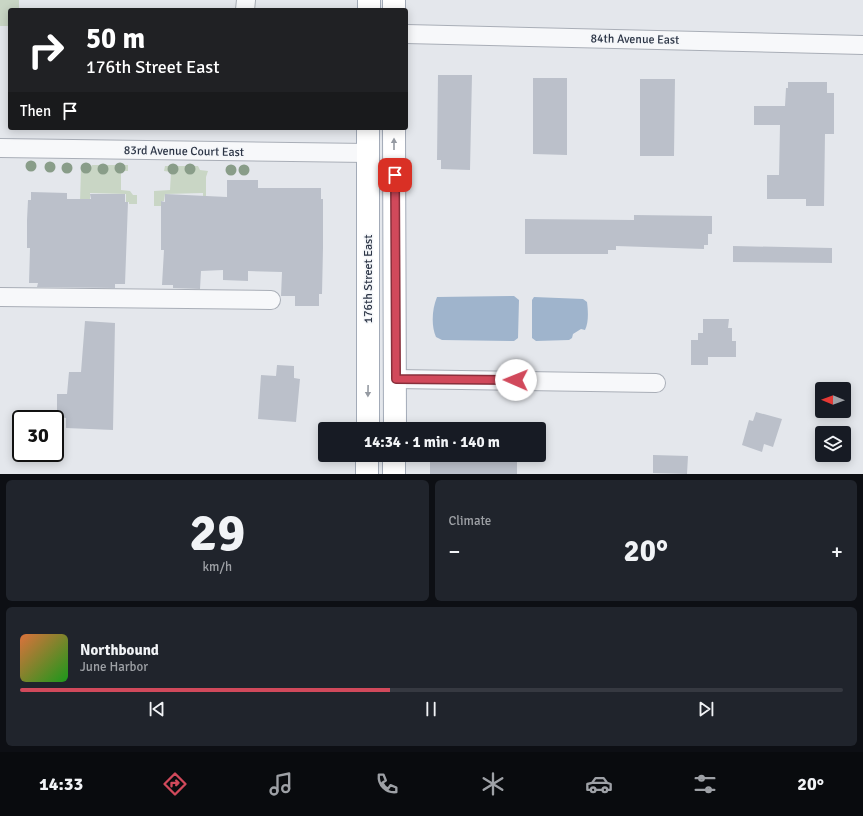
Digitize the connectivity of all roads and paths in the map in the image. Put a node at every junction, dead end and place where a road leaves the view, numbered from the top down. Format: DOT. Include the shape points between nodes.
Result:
graph roads {
  1 [pos="408,34"];
  2 [pos="863,44"];
  3 [pos="368,130"];
  4 [pos="394,130"];
  5 [pos="0,148"];
  6 [pos="368,153"];
  7 [pos="0,297"];
  8 [pos="270,300"];
  9 [pos="396,379"];
  10 [pos="656,383"];
  11 [pos="368,422"];
  12 [pos="395,422"];
  13 [pos="367,462"];
  14 [pos="394,462"];
  15 [pos="367,474"];
  16 [pos="394,474"];
  1 -- 2 [label="street, 84th Avenue East"];
  3 -- 6 [label="main road, 176th Street East"];
  9 -- 4 [label="main road, one-way"];
  5 -- 6 [label="street, 83rd Avenue Court East"];
  6 -- 9 [label="main road" via="375,162 380,181 380,374 385,379"];
  6 -- 11 [label="main road, 176th Street East, one-way"];
  7 -- 8 [label="street"];
  9 -- 10 [label="street"];
  9 -- 12 [label="main road"];
  13 -- 15 [label="main road"];
  14 -- 16 [label="main road"];
}
